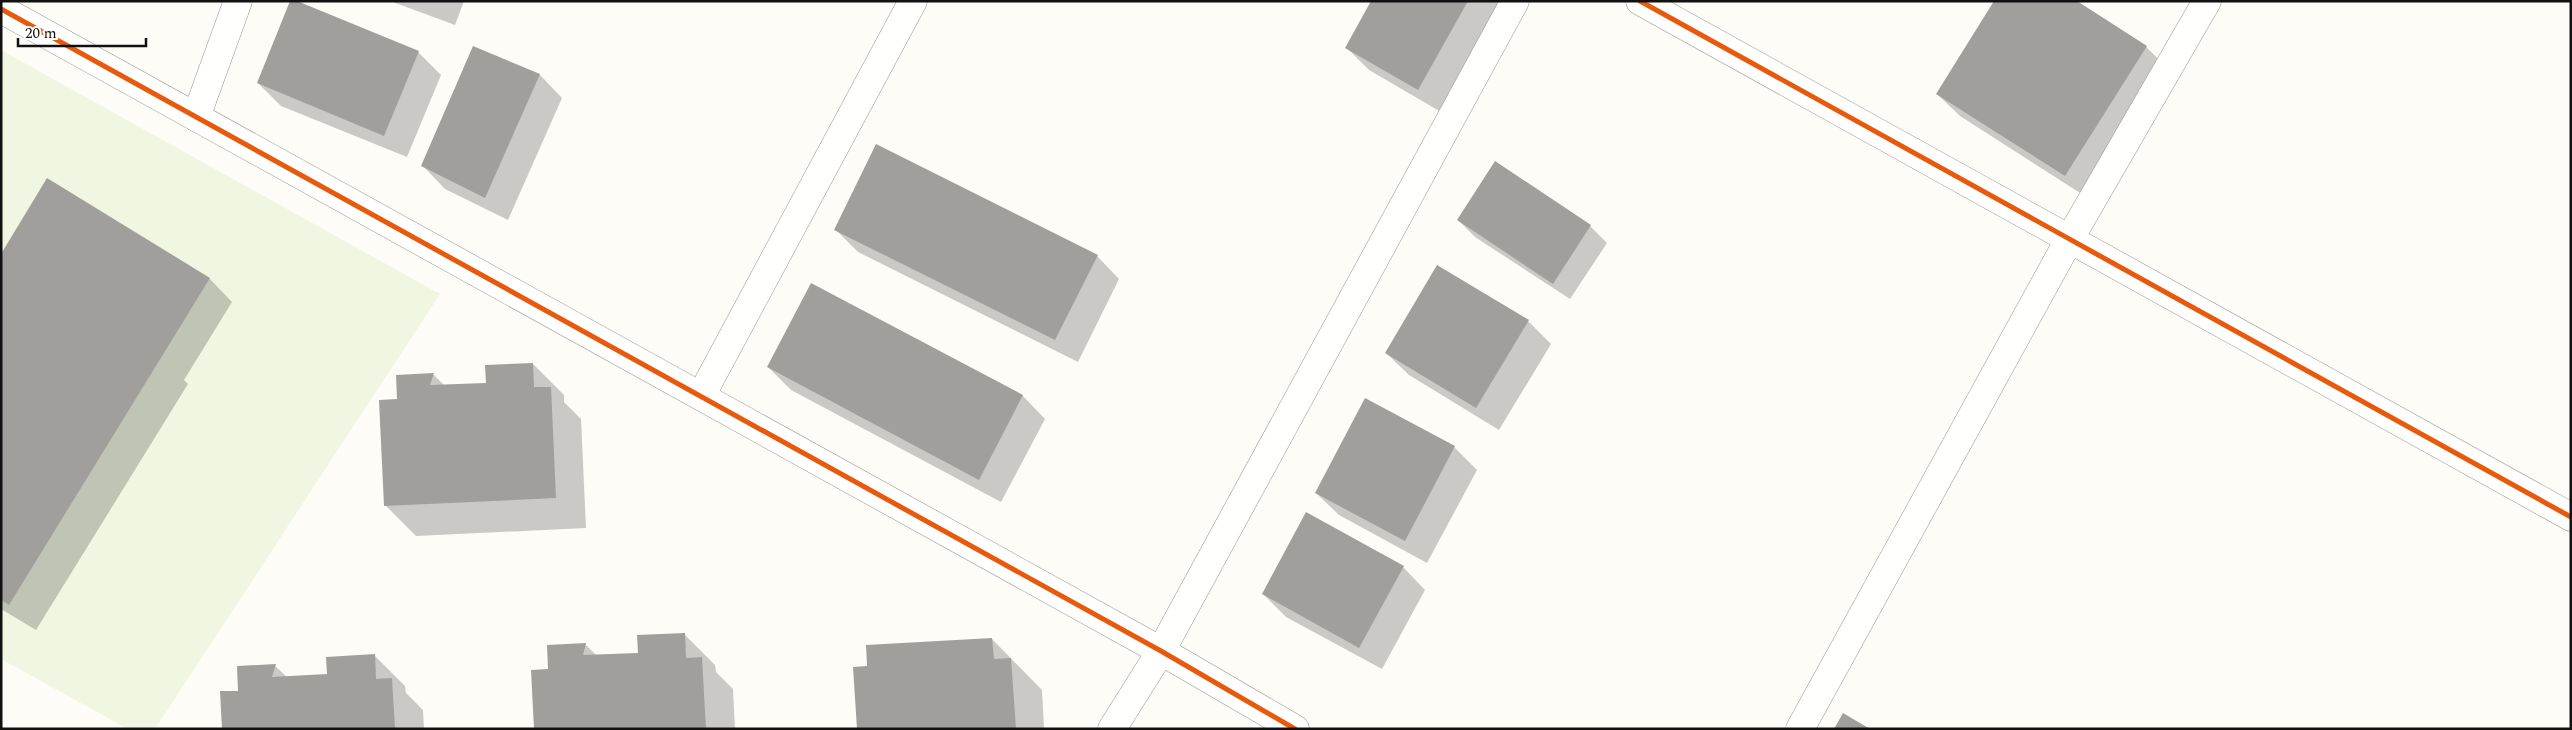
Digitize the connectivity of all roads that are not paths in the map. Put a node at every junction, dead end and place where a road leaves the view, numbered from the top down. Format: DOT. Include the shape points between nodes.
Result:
graph roads {
  1 [pos="238,1"];
  2 [pos="913,1"];
  3 [pos="1515,1"];
  4 [pos="1640,1"];
  5 [pos="2208,1"];
  6 [pos="1,9"];
  7 [pos="196,117"];
  8 [pos="2069,240"];
  9 [pos="701,396"];
  10 [pos="2571,517"];
  11 [pos="1161,650"];
  12 [pos="1112,729"];
  13 [pos="1294,729"];
  14 [pos="1800,729"];
  1 -- 7 [label="street"];
  2 -- 9 [label="street"];
  3 -- 11 [label="street"];
  4 -- 8 [label="street"];
  5 -- 8 [label="street"];
  6 -- 7 [label="street"];
  7 -- 9 [label="street"];
  8 -- 10 [label="street"];
  8 -- 14 [label="street"];
  9 -- 11 [label="street"];
  11 -- 12 [label="street"];
  11 -- 13 [label="street"];
}
